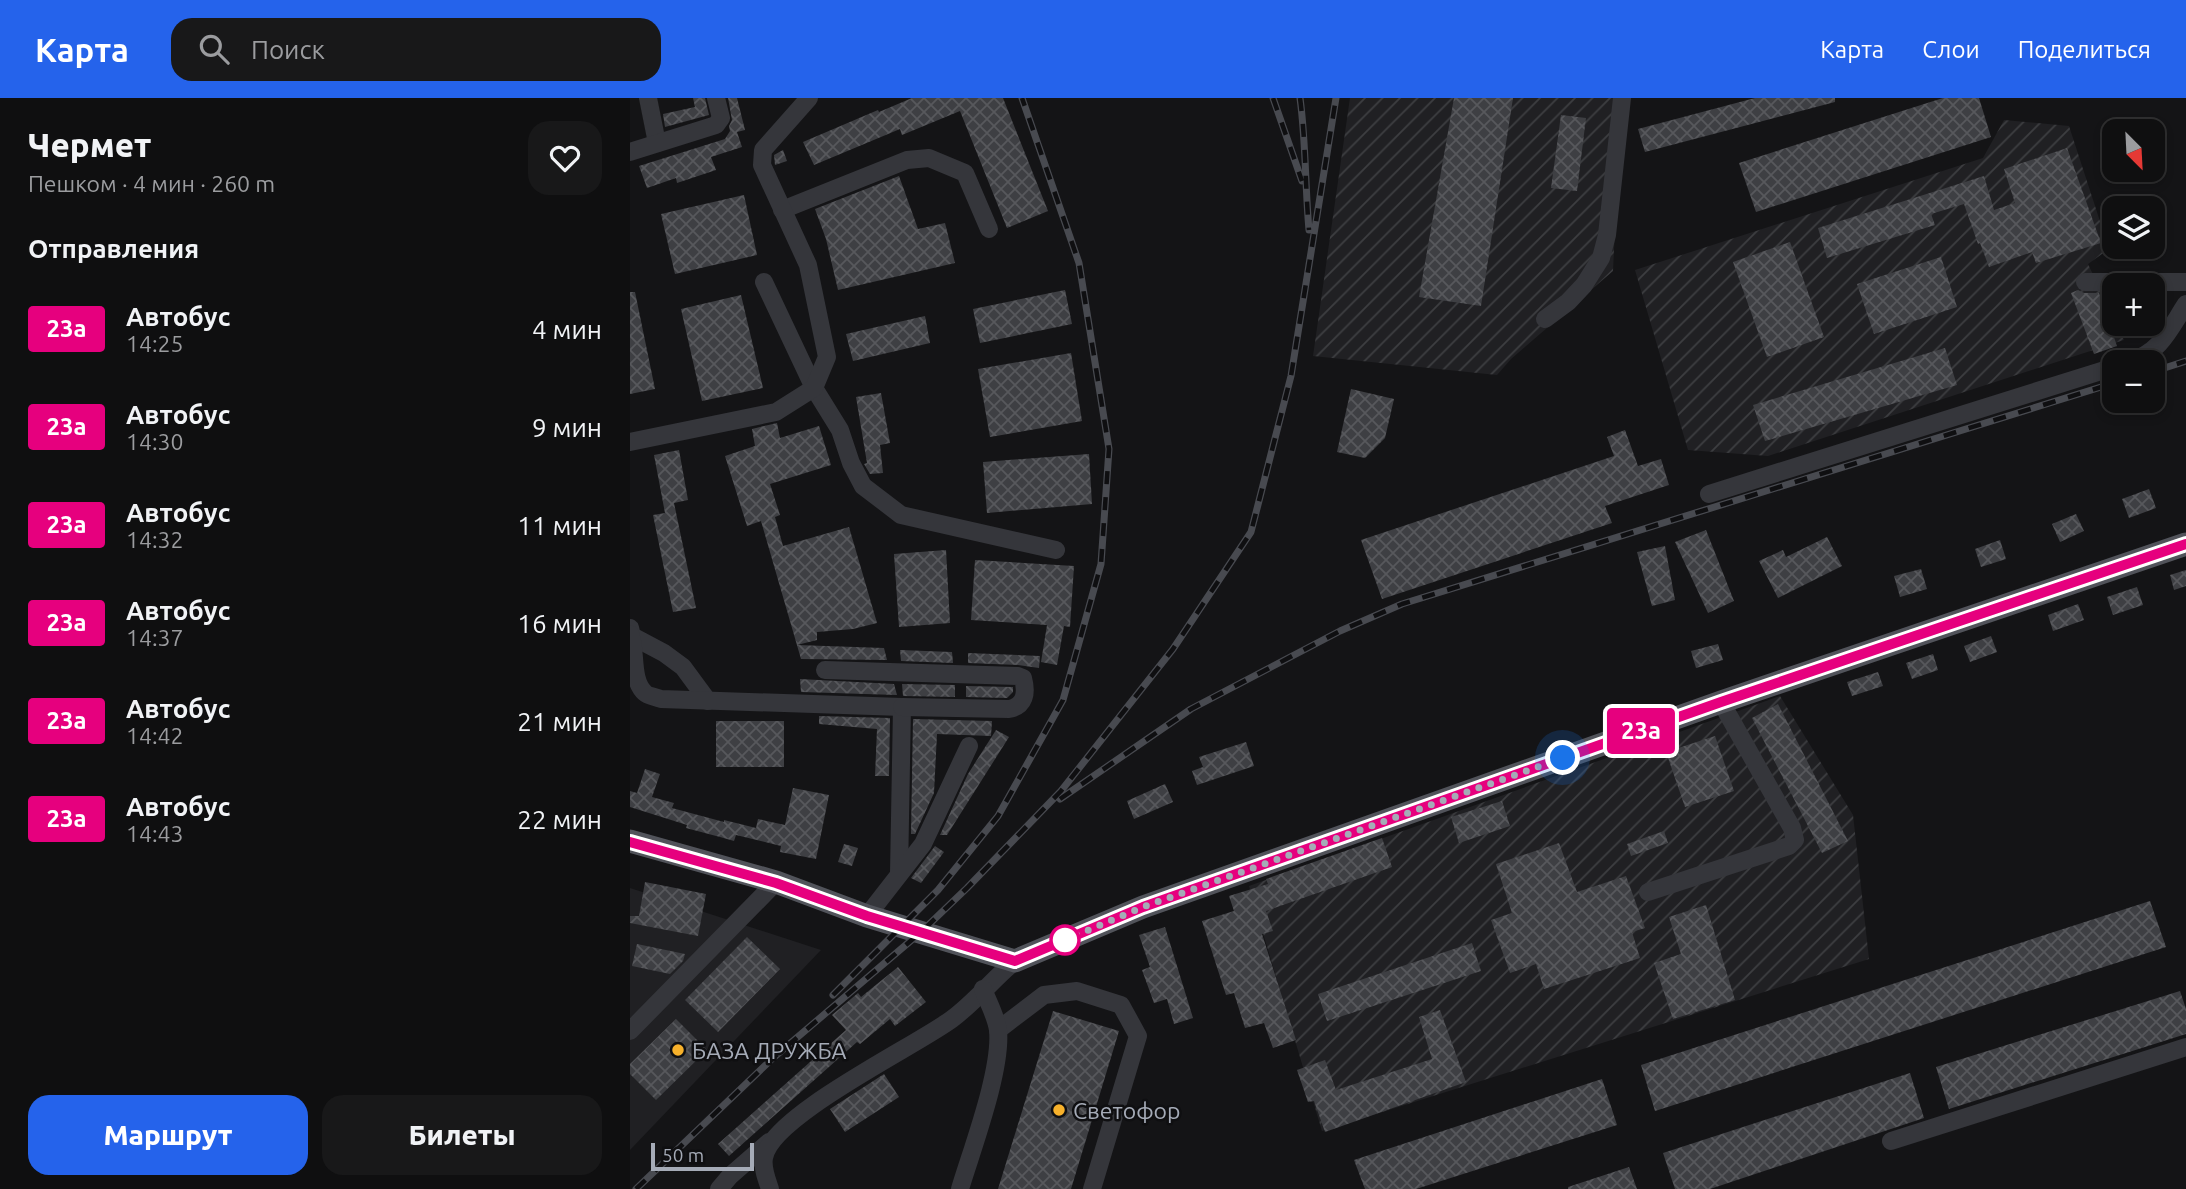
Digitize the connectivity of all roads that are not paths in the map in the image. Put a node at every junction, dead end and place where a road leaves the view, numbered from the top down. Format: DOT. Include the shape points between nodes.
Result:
graph roads {
  1 [pos="648,98"];
  2 [pos="716,98"];
  3 [pos="809,98"];
  4 [pos="1622,98"];
  5 [pos="657,143"];
  6 [pos="630,152"];
  7 [pos="782,210"];
  8 [pos="989,229"];
  9 [pos="764,282"];
  10 [pos="2085,282"];
  11 [pos="2186,282"];
  12 [pos="2186,304"];
  13 [pos="1545,319"];
  14 [pos="2155,350"];
  15 [pos="2102,371"];
  16 [pos="814,388"];
  17 [pos="631,439"];
  18 [pos="1709,494"];
  19 [pos="2186,544"];
  20 [pos="1056,550"];
  21 [pos="631,633"];
  22 [pos="825,670"];
  23 [pos="708,701"];
  24 [pos="1721,702"];
  25 [pos="902,707"];
  26 [pos="968,746"];
  27 [pos="630,842"];
  28 [pos="899,874"];
  29 [pos="776,883"];
  30 [pos="1648,892"];
  31 [pos="867,916"];
  32 [pos="1015,961"];
  33 [pos="982,989"];
  34 [pos="998,1030"];
  35 [pos="630,1031"];
  36 [pos="2186,1047"];
  37 [pos="774,1138"];
  38 [pos="1891,1141"];
  39 [pos="719,1189"];
  40 [pos="770,1189"];
  41 [pos="960,1189"];
  42 [pos="1092,1189"];
  1 -- 5 [label="street"];
  2 -- 5 [label="street" via="721,118 716,125"];
  3 -- 7 [label="street" via="763,150 762,165"];
  4 -- 13 [label="street" via="1601,258 1584,285"];
  5 -- 6 [label="street"];
  7 -- 8 [label="street" via="907,160 929,158 965,173"];
  7 -- 16 [label="street" via="808,265 827,357"];
  9 -- 16 [label="street"];
  10 -- 11 [label="street"];
  12 -- 14 [label="street"];
  15 -- 18 [label="street"];
  16 -- 17 [label="street" via="776,412"];
  16 -- 20 [label="street" via="840,430 863,486 901,516"];
  19 -- 24 [label="main road"];
  21 -- 23 [label="street" via="683,667"];
  21 -- 23 [label="street" via="634,669 645,693 661,699"];
  22 -- 25 [label="street" via="1017,676 1025,686 1024,701 1017,708"];
  23 -- 25 [label="street"];
  24 -- 30 [label="street" via="1795,840 1789,846"];
  24 -- 32 [label="main road" via="1143,907"];
  25 -- 28 [label="street"];
  26 -- 28 [label="street" via="923,844"];
  27 -- 29 [label="main road"];
  28 -- 31 [label="street"];
  29 -- 31 [label="main road"];
  29 -- 35 [label="street"];
  31 -- 32 [label="main road"];
  32 -- 33 [label="street"];
  33 -- 34 [label="street"];
  33 -- 37 [label="street" via="950,1020 830,1092"];
  34 -- 41 [label="street" via="994,1074"];
  34 -- 42 [label="street" via="1044,995 1077,991 1121,1005 1138,1036"];
  36 -- 38 [label="street"];
  37 -- 39 [label="street"];
  37 -- 40 [label="street" via="764,1157"];
}
